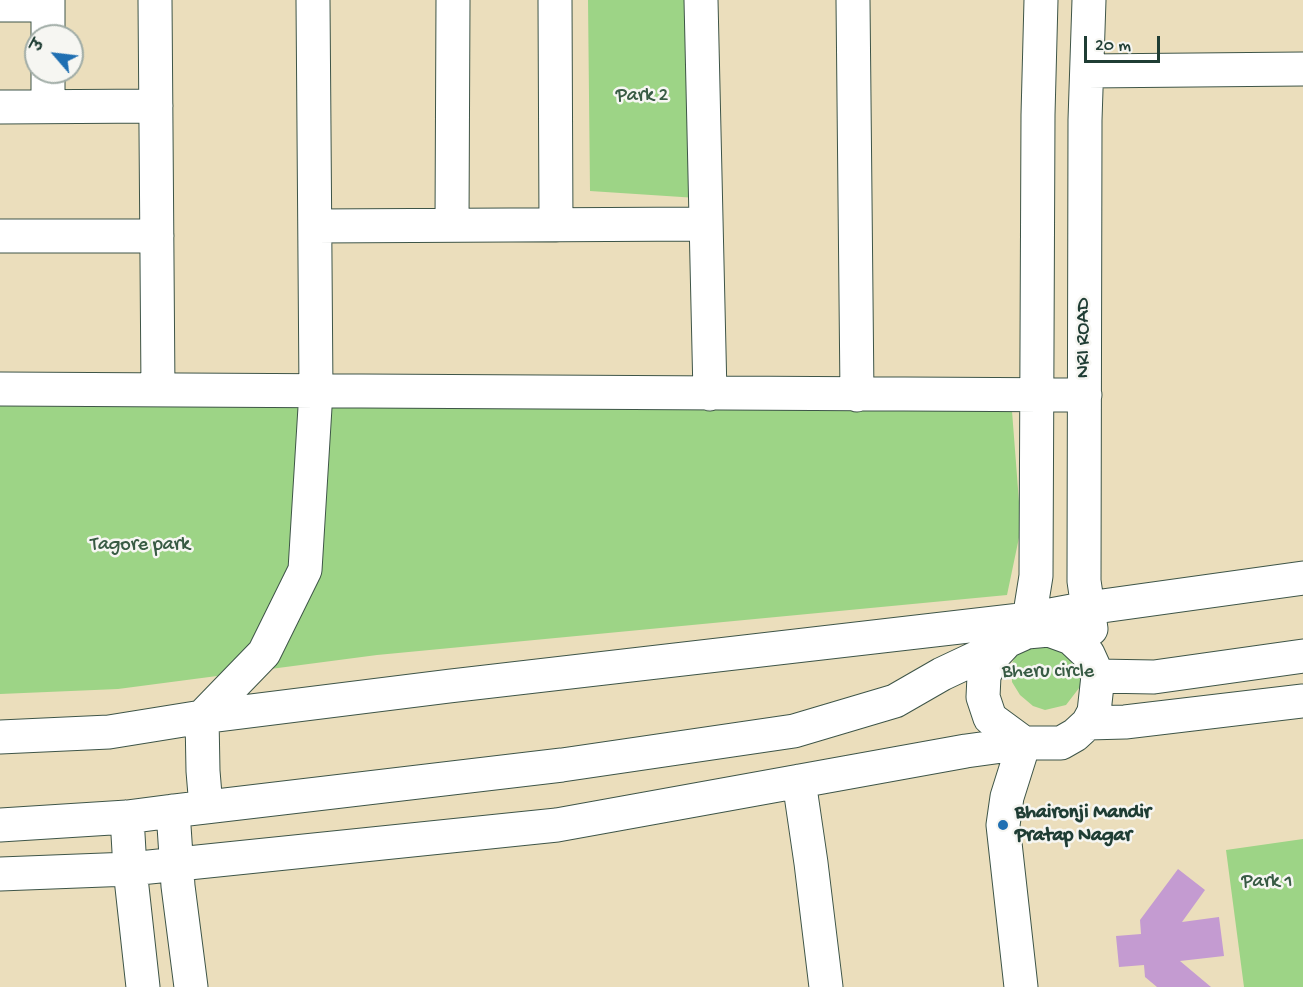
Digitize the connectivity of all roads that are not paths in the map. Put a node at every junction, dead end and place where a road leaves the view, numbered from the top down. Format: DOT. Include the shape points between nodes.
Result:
graph roads {
  1 [pos="155,0"];
  2 [pos="313,0"];
  3 [pos="453,0"];
  4 [pos="555,0"];
  5 [pos="701,0"];
  6 [pos="853,0"];
  7 [pos="1041,0"];
  8 [pos="1089,0"];
  9 [pos="0,5"];
  10 [pos="48,14"];
  11 [pos="1303,69"];
  12 [pos="1087,71"];
  13 [pos="48,84"];
  14 [pos="48,106"];
  15 [pos="156,106"];
  16 [pos="0,107"];
  17 [pos="706,224"];
  18 [pos="452,225"];
  19 [pos="556,225"];
  20 [pos="315,226"];
  21 [pos="0,236"];
  22 [pos="157,236"];
  23 [pos="0,389"];
  24 [pos="158,390"];
  25 [pos="316,392"];
  26 [pos="710,394"];
  27 [pos="857,395"];
  28 [pos="1085,395"];
  29 [pos="1037,396"];
  30 [pos="1303,578"];
  31 [pos="1088,608"];
  32 [pos="1028,625"];
  33 [pos="993,656"];
  34 [pos="1303,656"];
  35 [pos="1098,676"];
  36 [pos="1303,701"];
  37 [pos="202,717"];
  38 [pos="1088,723"];
  39 [pos="0,737"];
  40 [pos="1024,743"];
  41 [pos="966,751"];
  42 [pos="799,781"];
  43 [pos="206,807"];
  44 [pos="173,811"];
  45 [pos="127,817"];
  46 [pos="0,825"];
  47 [pos="1003,825"];
  48 [pos="176,864"];
  49 [pos="130,869"];
  50 [pos="0,874"];
  51 [pos="143,987"];
  52 [pos="191,987"];
  53 [pos="826,987"];
  54 [pos="1021,987"];
  1 -- 15 [label="street"];
  2 -- 20 [label="street"];
  3 -- 18 [label="street"];
  4 -- 19 [label="street"];
  5 -- 17 [label="street"];
  6 -- 27 [label="street"];
  7 -- 29 [label="street"];
  8 -- 12 [label="street, NRI ROAD"];
  9 -- 10 [label="street"];
  11 -- 12 [label="street"];
  12 -- 28 [label="street, NRI ROAD"];
  13 -- 14 [label="street"];
  14 -- 15 [label="street"];
  14 -- 16 [label="street"];
  15 -- 22 [label="street"];
  17 -- 19 [label="street"];
  17 -- 26 [label="street"];
  18 -- 19 [label="street"];
  18 -- 20 [label="street"];
  20 -- 25 [label="street"];
  21 -- 22 [label="street"];
  22 -- 24 [label="street"];
  23 -- 24 [label="street"];
  24 -- 25 [label="street"];
  25 -- 26 [label="street"];
  25 -- 37 [label="street" via="305,570 264,653"];
  26 -- 27 [label="street"];
  27 -- 29 [label="street"];
  28 -- 29 [label="street"];
  28 -- 31 [label="street, NRI ROAD" via="1084,580"];
  29 -- 32 [label="street" via="1036,576"];
  30 -- 31 [label="street"];
  31 -- 32 [label="street"];
  31 -- 35 [label="street, NRI ROAD"];
  32 -- 33 [label="street"];
  32 -- 35 [label="street" via="1071,638 1088,654"];
  32 -- 37 [label="street" via="450,686"];
  33 -- 40 [label="street" via="984,676 983,697 990,718"];
  33 -- 43 [label="street" via="976,658 895,701 794,731 562,765"];
  34 -- 35 [label="street" via="1154,677"];
  35 -- 38 [label="street" via="1094,712"];
  36 -- 38 [label="street" via="1125,723"];
  37 -- 39 [label="street" via="109,732"];
  37 -- 43 [label="street"];
  38 -- 40 [label="street" via="1060,743"];
  40 -- 41 [label="street"];
  40 -- 47 [label="street" via="1007,797"];
  41 -- 42 [label="street"];
  41 -- 47 [label="street" via="988,765"];
  42 -- 48 [label="street" via="557,825"];
  42 -- 53 [label="street"];
  43 -- 44 [label="street"];
  44 -- 45 [label="street"];
  44 -- 48 [label="street"];
  45 -- 46 [label="street"];
  45 -- 49 [label="street"];
  47 -- 54 [label="street"];
  48 -- 49 [label="street"];
  48 -- 52 [label="street"];
  49 -- 50 [label="street"];
  49 -- 51 [label="street"];
}
